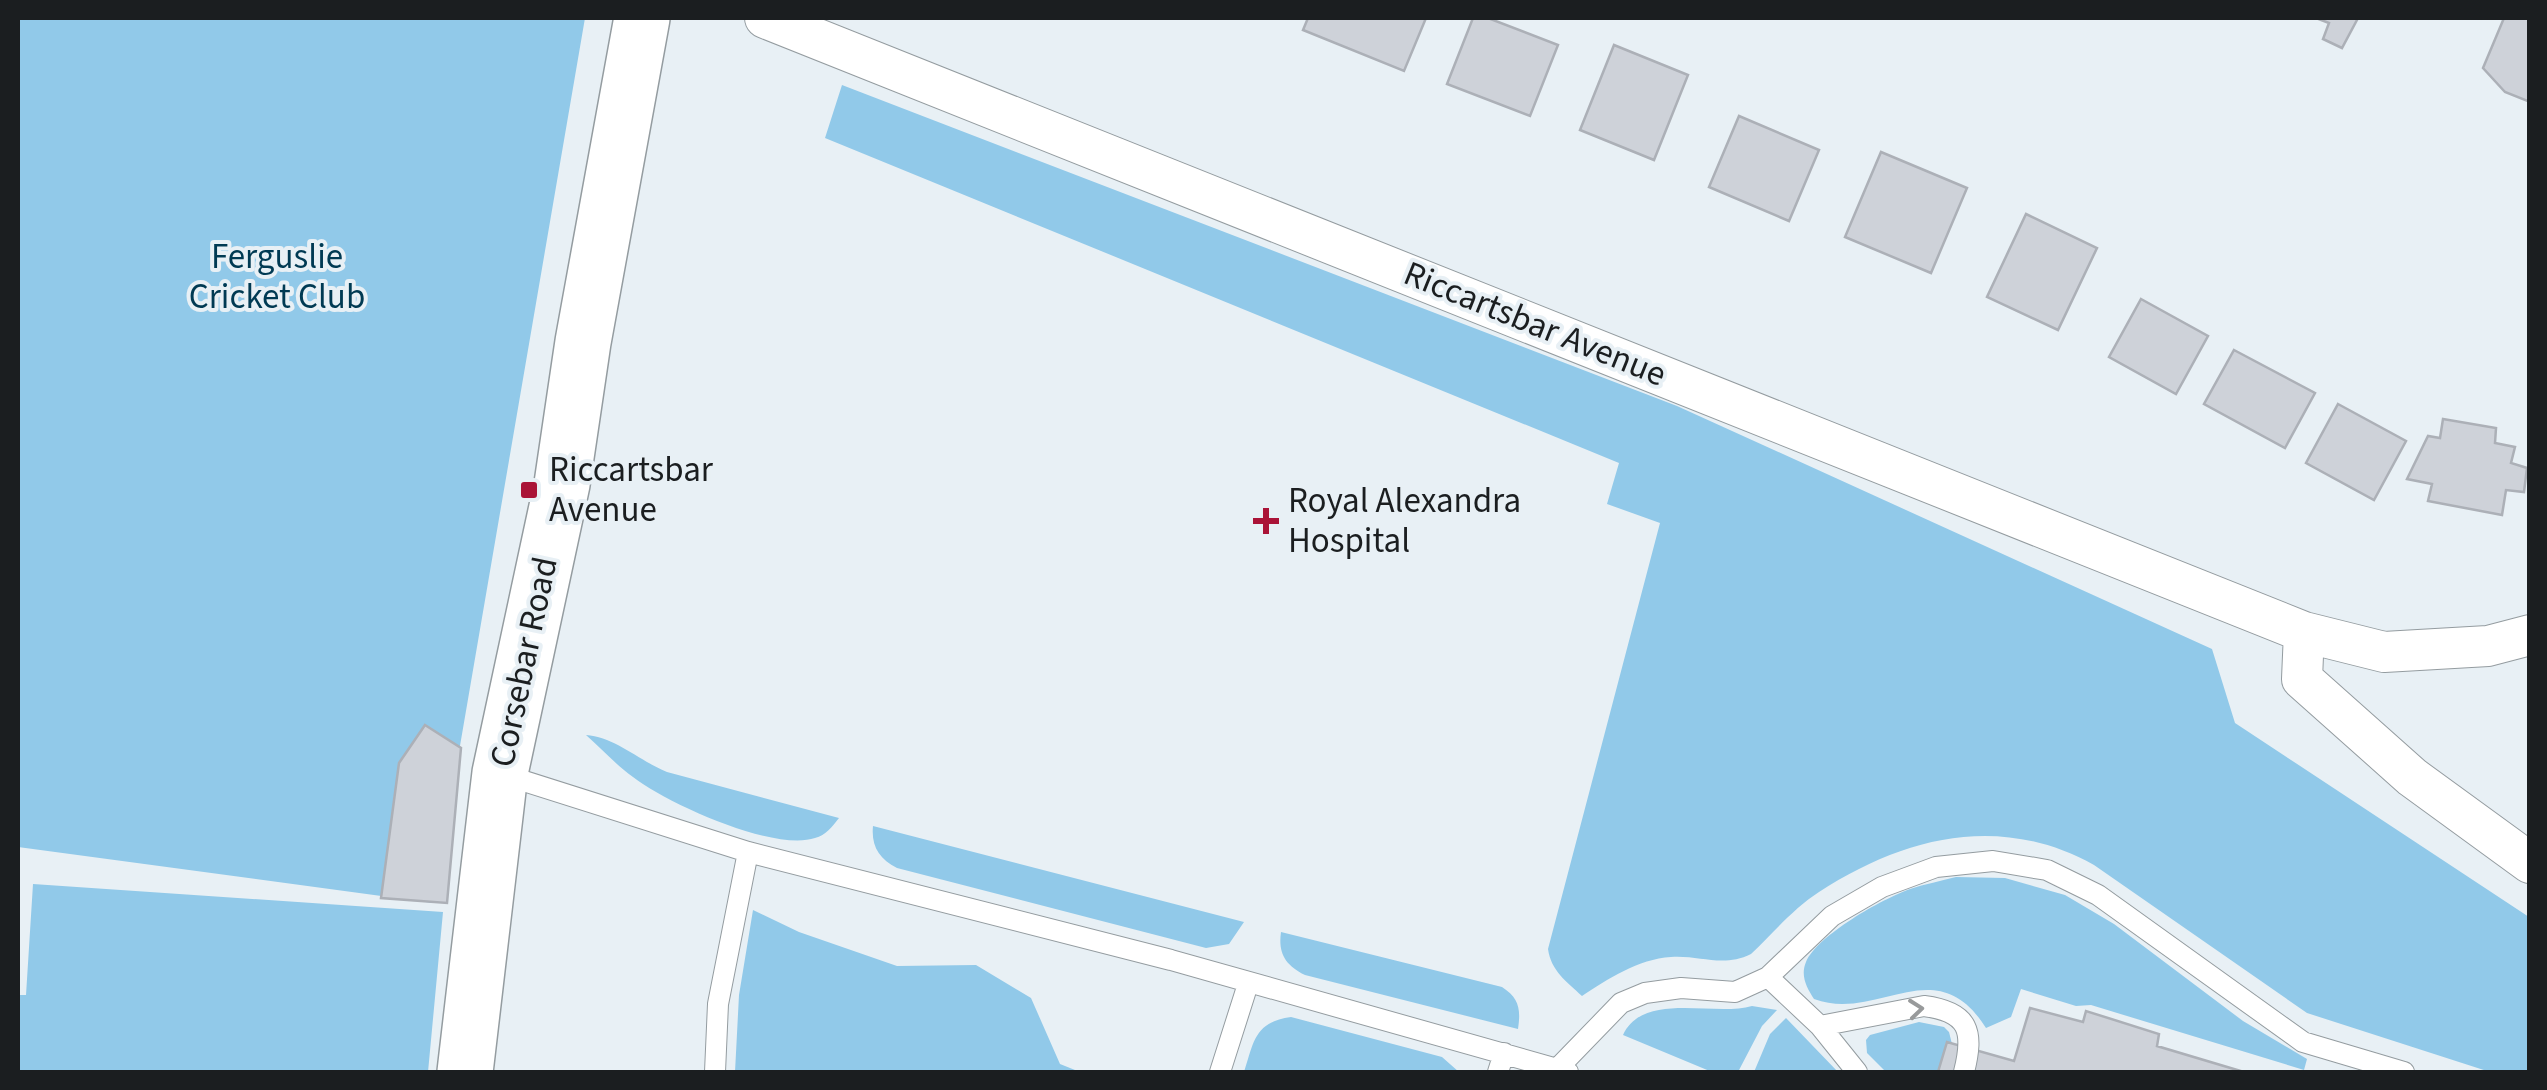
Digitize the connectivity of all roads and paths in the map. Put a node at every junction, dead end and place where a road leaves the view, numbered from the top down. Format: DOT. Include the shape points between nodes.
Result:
graph roads {
  1 [pos="642,18"];
  2 [pos="765,18"];
  3 [pos="2304,632"];
  4 [pos="2530,635"];
  5 [pos="500,773"];
  6 [pos="748,852"];
  7 [pos="2530,862"];
  8 [pos="1768,978"];
  9 [pos="1248,984"];
  10 [pos="1820,1026"];
  11 [pos="1501,1063"];
  12 [pos="1563,1070"];
  13 [pos="465,1072"];
  14 [pos="715,1072"];
  15 [pos="1220,1072"];
  16 [pos="1857,1072"];
  17 [pos="1964,1072"];
  18 [pos="2404,1072"];
  1 -- 5 [label="main road, Corsebar Road" via="562,484"];
  2 -- 3 [label="street, Riccartsbar Avenue"];
  3 -- 4 [label="street, Riccartsbar Avenue" via="2384,652 2488,646"];
  3 -- 7 [label="street" via="2302,680 2412,777"];
  5 -- 6 [label="lane"];
  5 -- 13 [label="main road, Corsebar Road"];
  6 -- 9 [label="lane"];
  6 -- 14 [label="lane" via="718,1004"];
  8 -- 10 [label="lane"];
  8 -- 12 [label="lane" via="1736,992 1681,988 1621,1003"];
  8 -- 18 [label="lane" via="1832,916 1882,887 1936,867 1993,861 2047,870 2098,895 2304,1042"];
  9 -- 11 [label="lane"];
  9 -- 15 [label="lane"];
  10 -- 16 [label="lane"];
  10 -- 17 [label="lane, one-way" via="1941,1008 1968,1030 1972,1043"];
  11 -- 12 [label="lane"];
}
